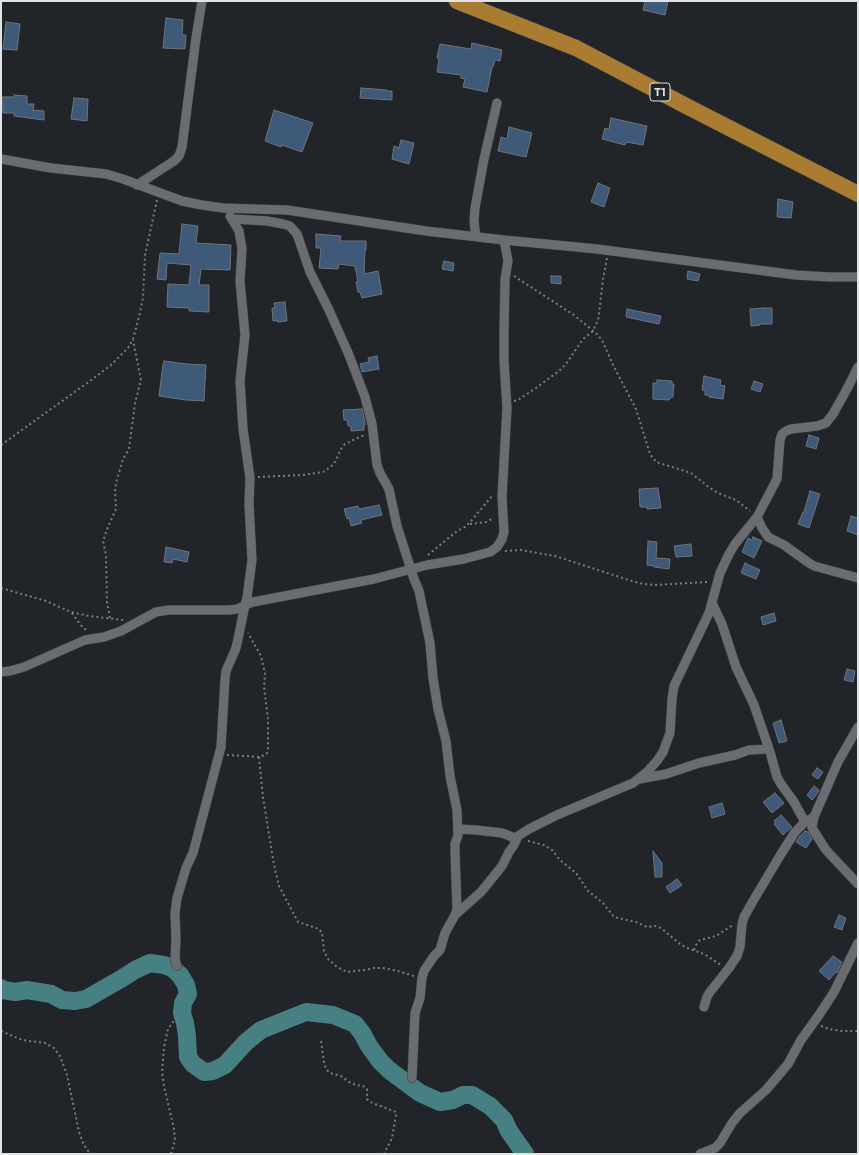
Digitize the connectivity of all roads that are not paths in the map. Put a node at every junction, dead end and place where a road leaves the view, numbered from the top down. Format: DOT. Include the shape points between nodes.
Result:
graph roads {
  1 [pos="202,1"];
  2 [pos="457,1"];
  3 [pos="497,103"];
  4 [pos="1,159"];
  5 [pos="137,185"];
  6 [pos="858,194"];
  7 [pos="223,208"];
  8 [pos="233,219"];
  9 [pos="476,237"];
  10 [pos="504,240"];
  11 [pos="858,277"];
  12 [pos="858,367"];
  13 [pos="757,517"];
  14 [pos="414,568"];
  15 [pos="858,578"];
  16 [pos="712,603"];
  17 [pos="245,605"];
  18 [pos="1,672"];
  19 [pos="858,727"];
  20 [pos="769,749"];
  21 [pos="638,779"];
  22 [pos="814,817"];
  23 [pos="805,822"];
  24 [pos="458,829"];
  25 [pos="517,838"];
  26 [pos="858,884"];
  27 [pos="455,915"];
  28 [pos="858,943"];
  29 [pos="177,966"];
  30 [pos="704,1007"];
  31 [pos="412,1078"];
  32 [pos="700,1154"];
  1 -- 5 [label="street" via="179,156"];
  2 -- 6 [label="highway, T1" via="576,48"];
  3 -- 9 [label="street" via="475,208"];
  4 -- 5 [label="street" via="106,174"];
  5 -- 7 [label="street" via="182,201"];
  7 -- 8 [label="street"];
  7 -- 9 [label="street" via="287,210"];
  8 -- 14 [label="street" via="283,224 290,226 297,234 310,272 349,355 365,397 372,424 377,465 388,489 397,526"];
  8 -- 17 [label="street" via="239,231 242,249 240,281 245,335 240,381 250,478 252,560"];
  9 -- 10 [label="street"];
  10 -- 11 [label="street" via="796,275"];
  10 -- 14 [label="street" via="508,261 504,361 504,532 497,547 490,552 464,560"];
  12 -- 13 [label="street" via="826,422 817,426 791,429 782,434 777,479"];
  13 -- 15 [label="street" via="768,537 809,563"];
  13 -- 16 [label="street" via="729,554 719,576"];
  14 -- 17 [label="street" via="374,579"];
  14 -- 24 [label="street" via="430,643"];
  16 -- 20 [label="street" via="754,705"];
  16 -- 21 [label="street" via="674,686 670,733 663,752"];
  17 -- 18 [label="street" via="229,610 156,612 121,631 81,642 24,667"];
  17 -- 29 [label="street" via="236,648 226,671 219,754 193,853 177,898"];
  19 -- 22 [label="street" via="838,762"];
  20 -- 21 [label="street" via="749,750 666,774"];
  20 -- 23 [label="street" via="780,784"];
  21 -- 25 [label="street" via="529,829"];
  22 -- 23 [label="street"];
  22 -- 26 [label="street" via="812,828 826,850"];
  23 -- 30 [label="street" via="795,832 744,917 737,956 710,992"];
  24 -- 25 [label="street" via="502,833"];
  24 -- 27 [label="street" via="455,852"];
  25 -- 27 [label="street" via="502,866 482,892"];
  27 -- 31 [label="street" via="445,933 440,950 424,971 422,978 415,1013"];
  28 -- 32 [label="street" via="834,992 801,1040 791,1060 766,1090 740,1113 720,1143"];
}
